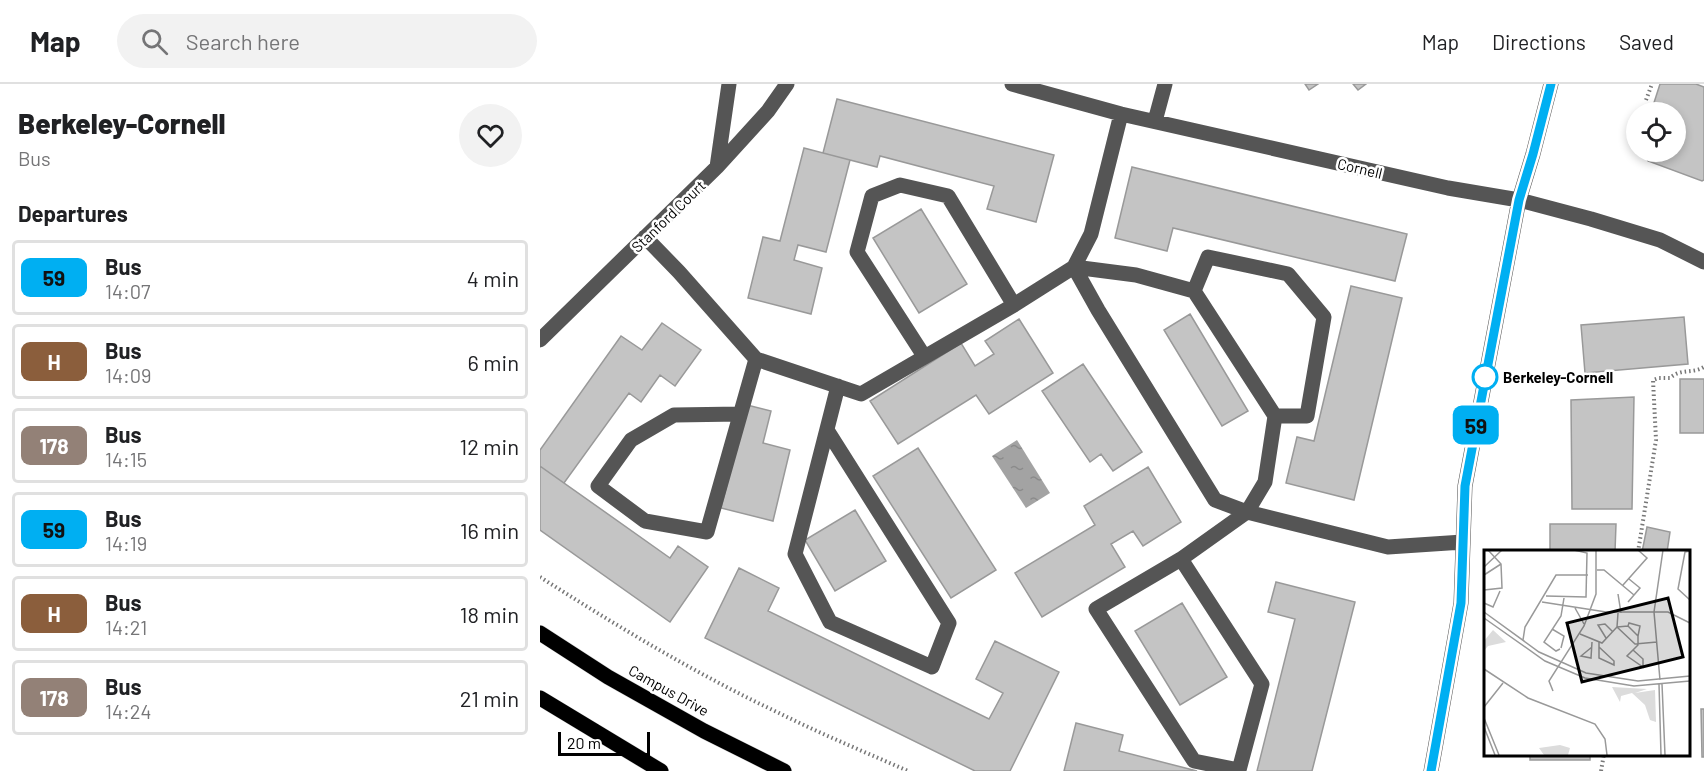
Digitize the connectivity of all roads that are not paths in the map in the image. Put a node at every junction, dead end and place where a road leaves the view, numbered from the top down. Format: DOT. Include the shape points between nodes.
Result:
graph roads {
  1 [pos="729,84"];
  2 [pos="787,84"];
  3 [pos="1012,84"];
  4 [pos="1165,84"];
  5 [pos="1551,84"];
  6 [pos="1121,114"];
  7 [pos="1155,121"];
  8 [pos="717,167"];
  9 [pos="1519,200"];
  10 [pos="645,237"];
  11 [pos="1704,262"];
  12 [pos="1074,267"];
  13 [pos="1194,291"];
  14 [pos="1014,305"];
  15 [pos="540,340"];
  16 [pos="924,356"];
  17 [pos="756,358"];
  18 [pos="838,386"];
  19 [pos="740,414"];
  20 [pos="1275,417"];
  21 [pos="827,430"];
  22 [pos="1247,512"];
  23 [pos="1463,542"];
  24 [pos="1181,559"];
  25 [pos="540,633"];
  26 [pos="540,698"];
  27 [pos="661,771"];
  28 [pos="784,771"];
  29 [pos="1431,771"];
  1 -- 8 [label="street"];
  2 -- 8 [label="street, Stanford Court"];
  3 -- 6 [label="street, Cornell"];
  4 -- 7 [label="street"];
  5 -- 9 [label="street"];
  6 -- 7 [label="street, Cornell"];
  6 -- 12 [label="street" via="1091,234"];
  7 -- 9 [label="street, Cornell" via="1448,188"];
  8 -- 10 [label="street, Stanford Court"];
  9 -- 11 [label="street, Cornell" via="1660,240"];
  9 -- 23 [label="street" via="1465,486"];
  10 -- 15 [label="street, Stanford Court"];
  10 -- 17 [label="street"];
  12 -- 13 [label="street" via="1136,275"];
  12 -- 14 [label="street"];
  12 -- 22 [label="street" via="1215,500"];
  13 -- 20 [label="street"];
  13 -- 20 [label="street" via="1208,257 1288,274 1324,317 1307,416"];
  14 -- 16 [label="street"];
  14 -- 16 [label="street" via="948,196 900,185 872,196 857,252"];
  16 -- 18 [label="street" via="861,394"];
  17 -- 18 [label="street"];
  17 -- 19 [label="street"];
  18 -- 21 [label="street"];
  19 -- 19 [label="street" via="674,416 631,440 598,486 645,521 707,532"];
  20 -- 22 [label="street" via="1265,482"];
  21 -- 21 [label="street" via="949,623 932,667 830,622 795,554"];
  22 -- 23 [label="street" via="1388,547"];
  22 -- 24 [label="street"];
  23 -- 29 [label="street" via="1461,603"];
  24 -- 24 [label="street" via="1096,609 1194,761 1239,770 1262,684"];
  25 -- 28 [label="main road, Campus Drive" via="646,699"];
  26 -- 27 [label="main road"];
}
